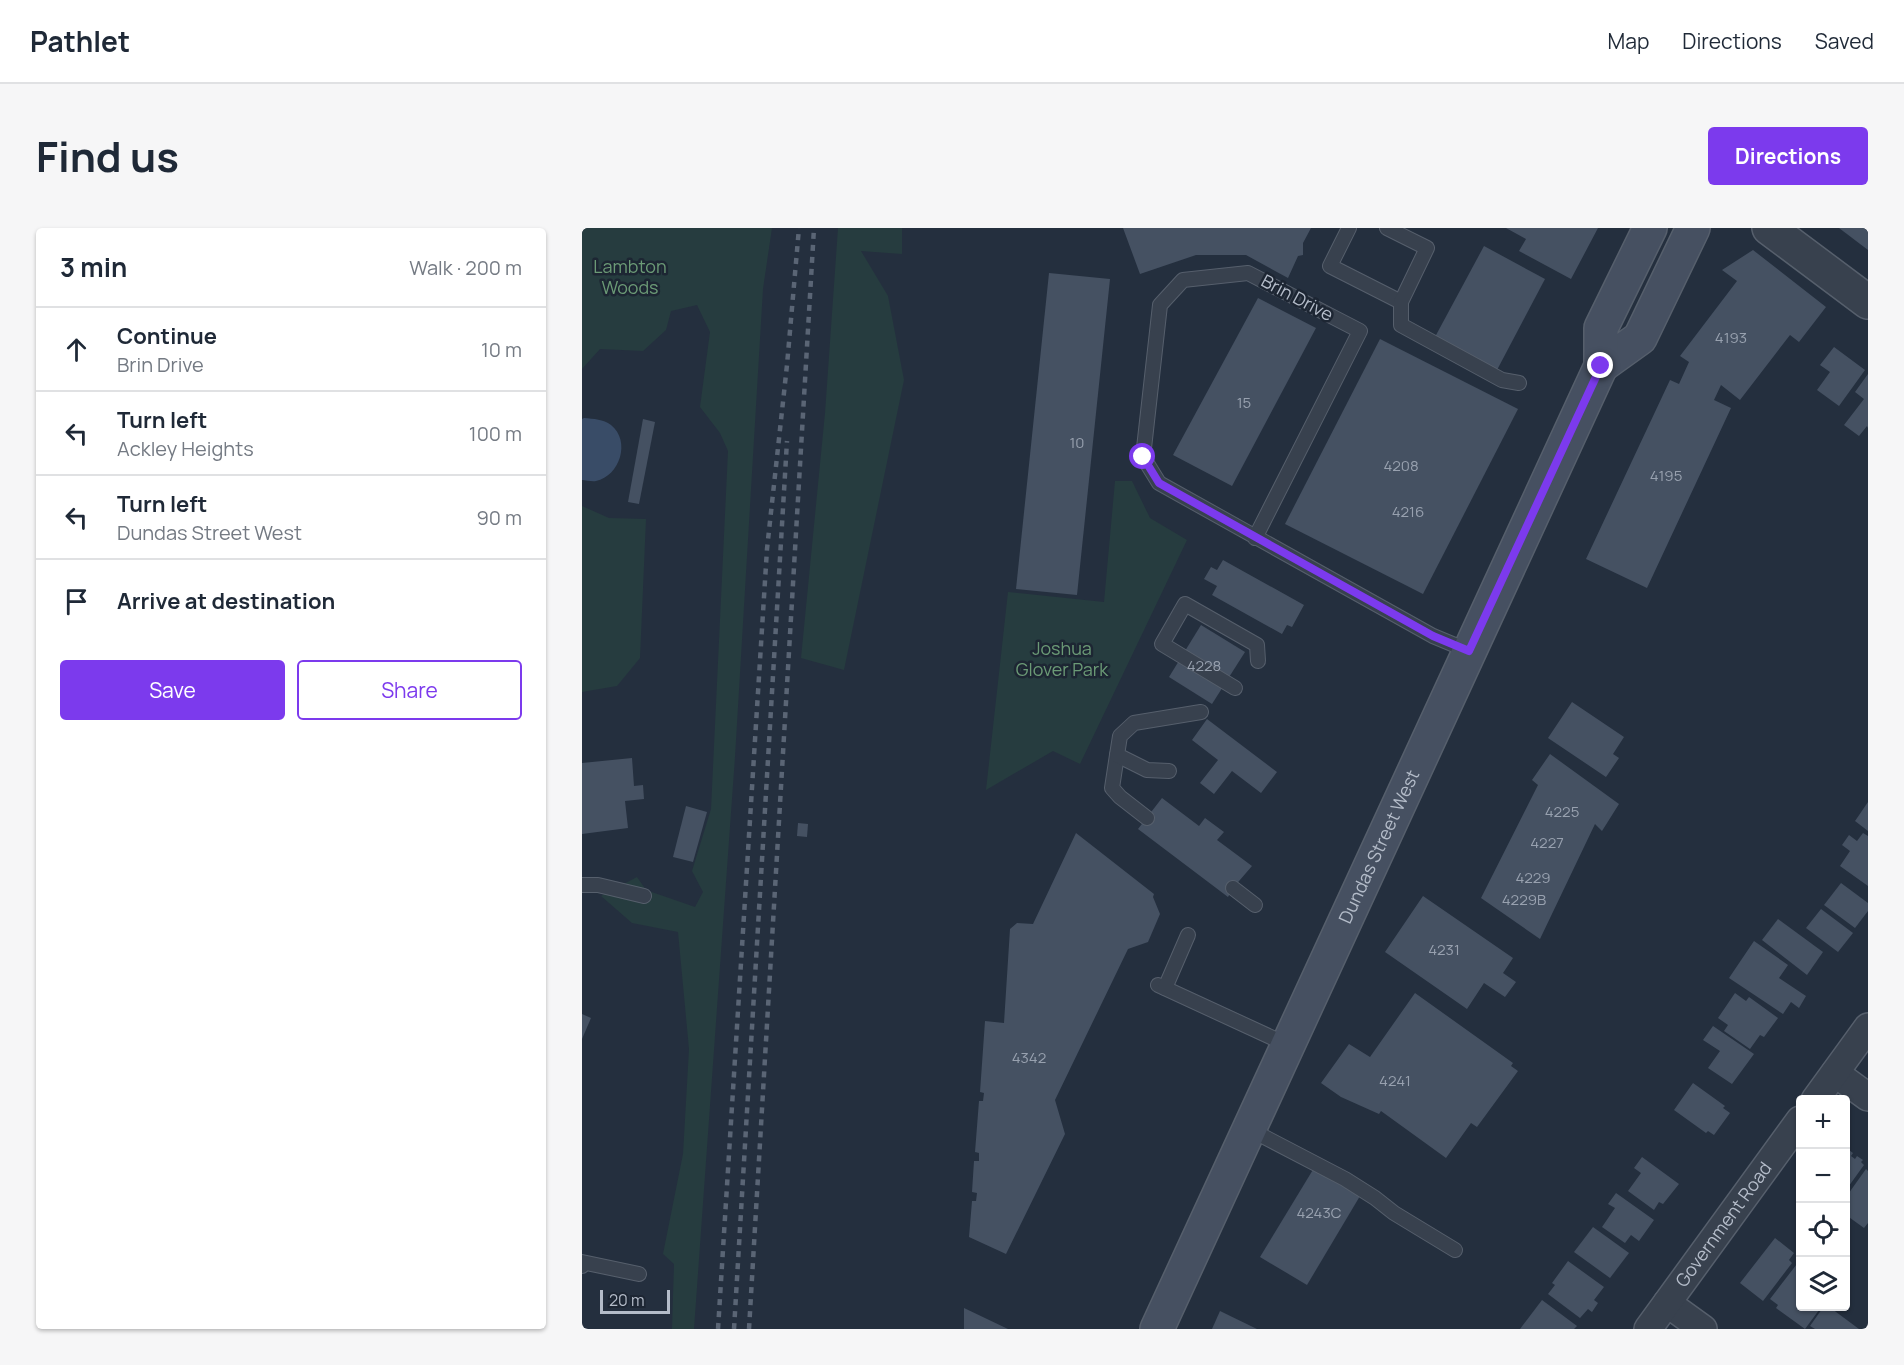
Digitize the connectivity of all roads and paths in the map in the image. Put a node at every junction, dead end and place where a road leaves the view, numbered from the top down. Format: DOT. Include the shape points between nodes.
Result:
graph roads {
  1 [pos="1349,228"];
  2 [pos="1387,228"];
  3 [pos="1650,228"];
  4 [pos="1693,228"];
  5 [pos="1769,228"];
  6 [pos="1401,302"];
  7 [pos="1868,302"];
  8 [pos="1601,366"];
  9 [pos="1519,383"];
  10 [pos="1255,537"];
  11 [pos="1469,651"];
  12 [pos="1258,662"];
  13 [pos="1235,688"];
  14 [pos="1202,712"];
  15 [pos="1117,755"];
  16 [pos="1169,771"];
  17 [pos="1147,818"];
  18 [pos="582,885"];
  19 [pos="1233,888"];
  20 [pos="644,896"];
  21 [pos="1255,905"];
  22 [pos="1188,935"];
  23 [pos="1868,1027"];
  24 [pos="1288,1045"];
  25 [pos="1835,1073"];
  26 [pos="1819,1095"];
  27 [pos="1868,1098"];
  28 [pos="1796,1126"];
  29 [pos="1249,1129"];
  30 [pos="1455,1250"];
  31 [pos="582,1266"];
  32 [pos="639,1274"];
  33 [pos="1667,1303"];
  34 [pos="1157,1329"];
  35 [pos="1648,1329"];
  36 [pos="1703,1329"];
  1 -- 6 [label="lane" via="1330,266"];
  2 -- 6 [label="lane" via="1427,248"];
  3 -- 8 [label="main road, Dundas Street West" via="1601,328"];
  4 -- 8 [label="main road, Dundas Street West" via="1640,338"];
  5 -- 7 [label="street"];
  6 -- 9 [label="lane" via="1401,325 1502,380"];
  8 -- 11 [label="main road, Dundas Street West"];
  10 -- 10 [label="lane, Brin Drive" via="1159,483 1143,457 1160,305 1183,280 1248,273 1360,331"];
  10 -- 11 [label="lane" via="1433,636"];
  11 -- 24 [label="main road, Dundas Street West"];
  12 -- 13 [label="lane" via="1257,645 1185,604 1162,644"];
  14 -- 15 [label="lane" via="1134,723 1120,736"];
  15 -- 16 [label="lane" via="1147,770"];
  15 -- 17 [label="lane" via="1112,788"];
  18 -- 20 [label="lane"];
  19 -- 21 [label="lane"];
  22 -- 24 [label="lane" via="1162,987"];
  23 -- 25 [label="street"];
  24 -- 29 [label="main road, Dundas Street West"];
  25 -- 26 [label="street"];
  25 -- 27 [label="street"];
  28 -- 33 [label="street, Government Road"];
  29 -- 30 [label="lane" via="1345,1179"];
  29 -- 34 [label="main road, Dundas Street West"];
  31 -- 32 [label="lane"];
  33 -- 35 [label="street, Government Road"];
  33 -- 36 [label="street"];
}
